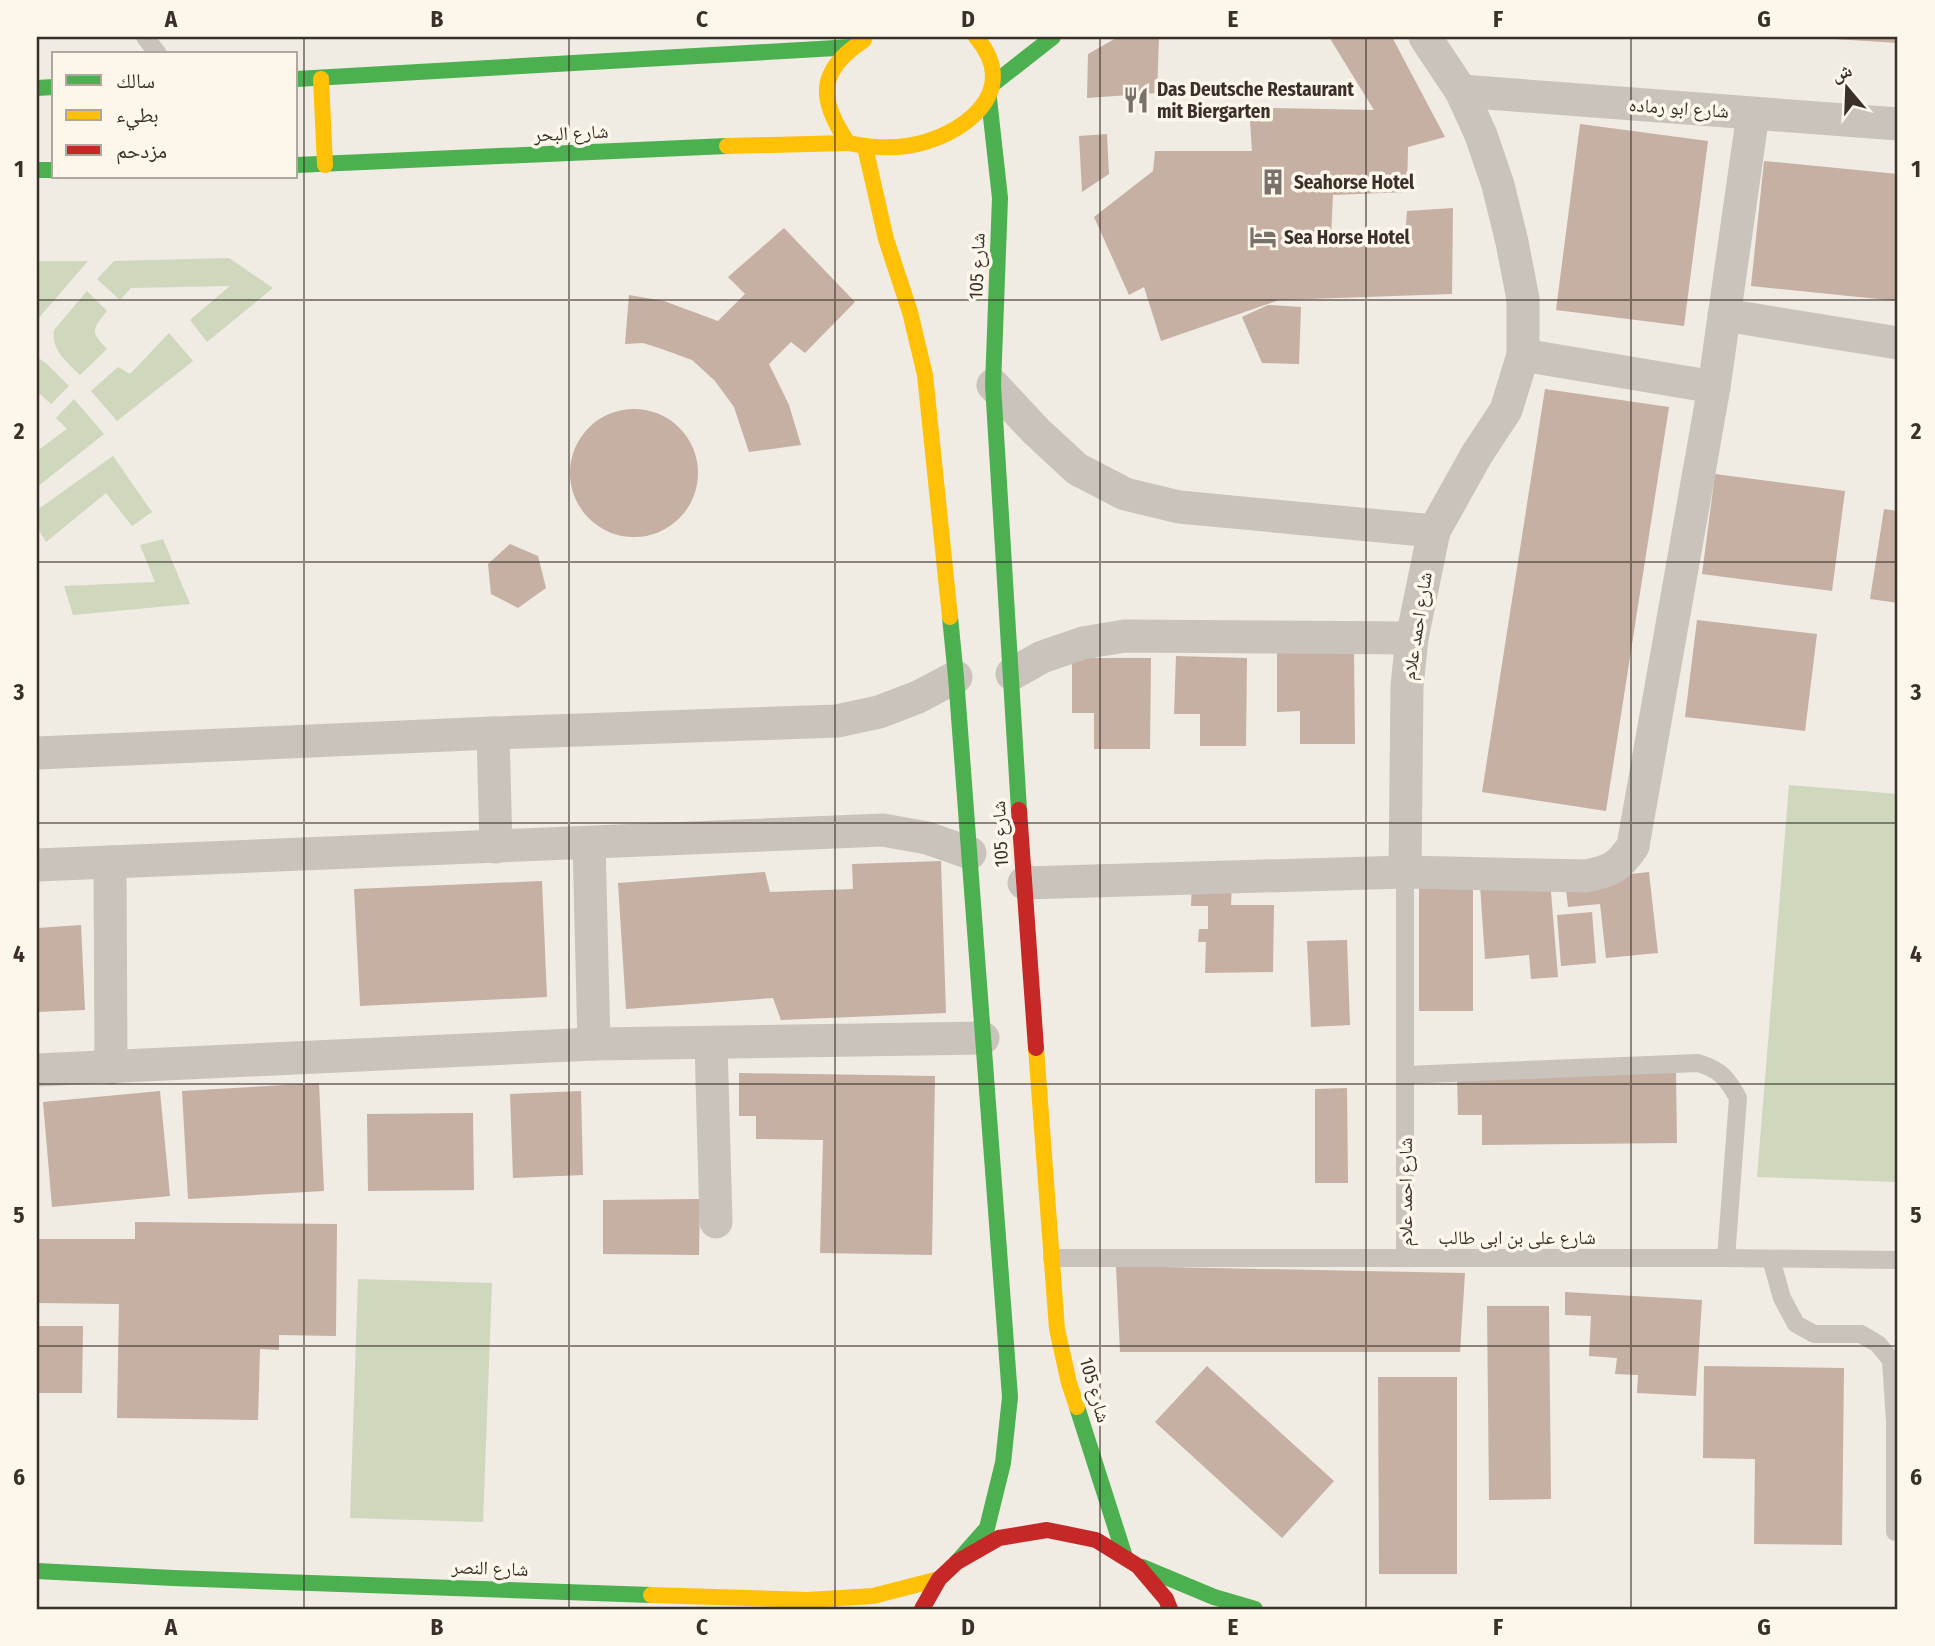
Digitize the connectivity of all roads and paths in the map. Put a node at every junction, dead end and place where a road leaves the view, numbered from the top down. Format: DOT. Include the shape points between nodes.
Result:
graph roads {
  1 [pos="145,37"];
  2 [pos="870,37"];
  3 [pos="976,37"];
  4 [pos="1054,37"];
  5 [pos="1425,37"];
  6 [pos="853,47"];
  7 [pos="156,52"];
  8 [pos="298,79"];
  9 [pos="321,79"];
  10 [pos="991,91"];
  11 [pos="1461,91"];
  12 [pos="1753,114"];
  13 [pos="1898,124"];
  14 [pos="848,143"];
  15 [pos="865,147"];
  16 [pos="298,165"];
  17 [pos="325,165"];
  18 [pos="1724,315"];
  19 [pos="1898,343"];
  20 [pos="1523,355"];
  21 [pos="993,385"];
  22 [pos="1714,387"];
  23 [pos="1434,531"];
  24 [pos="1412,638"];
  25 [pos="1012,674"];
  26 [pos="956,677"];
  27 [pos="493,733"];
  28 [pos="37,753"];
  29 [pos="589,843"];
  30 [pos="496,847"];
  31 [pos="970,853"];
  32 [pos="110,862"];
  33 [pos="37,866"];
  34 [pos="1405,872"];
  35 [pos="1024,883"];
  36 [pos="983,1038"];
  37 [pos="711,1043"];
  38 [pos="594,1044"];
  39 [pos="111,1068"];
  40 [pos="37,1070"];
  41 [pos="1405,1075"];
  42 [pos="716,1223"];
  43 [pos="1052,1258"];
  44 [pos="1405,1258"];
  45 [pos="1726,1258"];
  46 [pos="1771,1259"];
  47 [pos="1898,1261"];
  48 [pos="1897,1422"];
  49 [pos="1895,1532"];
  50 [pos="957,1562"];
  51 [pos="1132,1562"];
  52 [pos="37,1571"];
  53 [pos="939,1579"];
  54 [pos="922,1609"];
  55 [pos="1170,1609"];
  56 [pos="1255,1609"];
  1 -- 7 [label="lane"];
  2 -- 6 [label="main road"];
  3 -- 10 [label="main road, شارع 105" via="992,64"];
  4 -- 10 [label="main road"];
  5 -- 11 [label="street, شارع احمد علام"];
  6 -- 9 [label="main road"];
  6 -- 14 [label="main road" via="837,61 828,80 833,120"];
  8 -- 9 [label="main road"];
  9 -- 17 [label="main road"];
  10 -- 15 [label="main road, شارع البحر" via="970,118 946,134 920,144"];
  10 -- 21 [label="main road, شارع 105" via="1000,198"];
  11 -- 12 [label="street, شارع ابو رماده"];
  11 -- 20 [label="street, شارع احمد علام" via="1498,185 1512,242 1522,299"];
  12 -- 13 [label="street, شارع ابو رماده"];
  12 -- 18 [label="street"];
  14 -- 15 [label="main road, شارع البحر"];
  14 -- 17 [label="main road, شارع البحر"];
  15 -- 26 [label="main road, شارع 105" via="925,375"];
  16 -- 17 [label="main road, شارع البحر"];
  18 -- 19 [label="street"];
  18 -- 22 [label="street"];
  20 -- 22 [label="street"];
  20 -- 23 [label="street, شارع احمد علام" via="1506,410"];
  21 -- 23 [label="street" via="1077,468 1125,494 1179,507"];
  21 -- 25 [label="main road, شارع 105"];
  22 -- 34 [label="street" via="1633,846 1622,862 1607,872 1586,876"];
  23 -- 24 [label="street, شارع احمد علام"];
  24 -- 25 [label="street" via="1125,636 1042,657"];
  24 -- 34 [label="street, شارع احمد علام" via="1407,686"];
  25 -- 35 [label="main road, شارع 105"];
  26 -- 27 [label="street" via="879,712 837,721"];
  26 -- 31 [label="main road, شارع 105"];
  27 -- 28 [label="street"];
  27 -- 30 [label="street"];
  29 -- 30 [label="street"];
  29 -- 31 [label="street" via="883,830 928,838"];
  29 -- 38 [label="street"];
  30 -- 32 [label="street"];
  31 -- 36 [label="main road, شارع 105"];
  32 -- 33 [label="street"];
  32 -- 39 [label="street"];
  34 -- 35 [label="street"];
  34 -- 41 [label="lane, شارع احمد علام"];
  35 -- 43 [label="main road, شارع 105"];
  36 -- 37 [label="street"];
  36 -- 50 [label="main road, شارع 105" via="1010,1397 1003,1463 987,1528"];
  37 -- 38 [label="street"];
  37 -- 42 [label="street"];
  38 -- 39 [label="street"];
  39 -- 40 [label="street"];
  41 -- 44 [label="lane, شارع احمد علام"];
  41 -- 45 [label="lane" via="1698,1063 1715,1068 1738,1098"];
  43 -- 44 [label="lane, شارع على بن ابى طالب"];
  43 -- 51 [label="main road, شارع 105" via="1057,1329 1069,1383"];
  44 -- 45 [label="lane, شارع على بن ابى طالب"];
  45 -- 46 [label="lane, شارع على بن ابى طالب"];
  46 -- 47 [label="lane, شارع على بن ابى طالب"];
  46 -- 48 [label="lane" via="1782,1298 1796,1324 1814,1334 1861,1334 1878,1344 1891,1360"];
  48 -- 49 [label="lane"];
  50 -- 51 [label="main road" via="999,1538 1047,1530 1096,1540"];
  50 -- 53 [label="main road"];
  51 -- 55 [label="main road"];
  51 -- 56 [label="main road"];
  52 -- 53 [label="main road, شارع النصر" via="808,1600 873,1596"];
  53 -- 54 [label="main road"];
}
